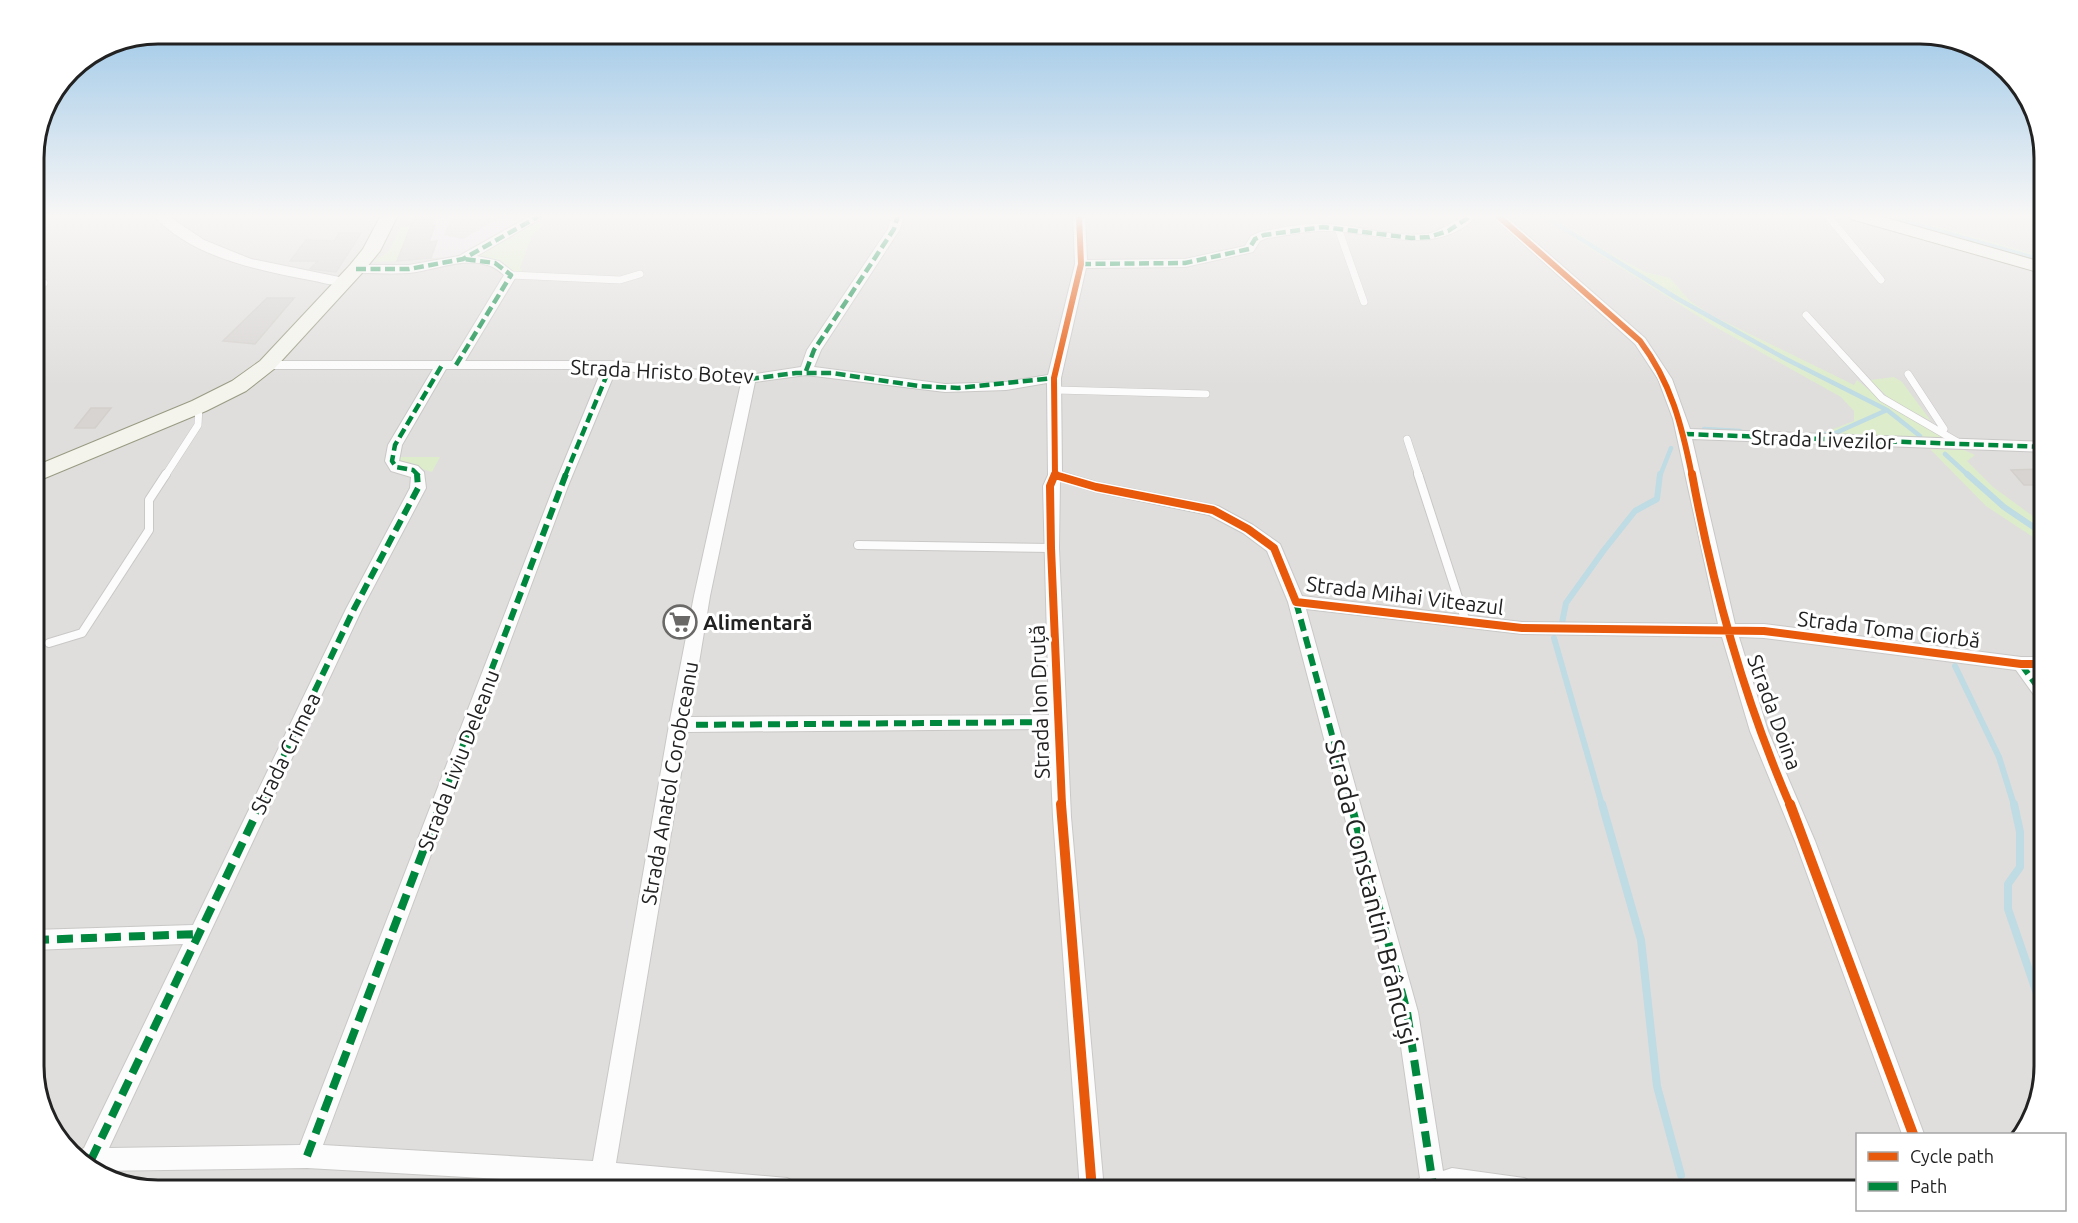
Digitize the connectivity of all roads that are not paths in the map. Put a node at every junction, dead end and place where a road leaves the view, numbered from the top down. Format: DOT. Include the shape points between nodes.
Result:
graph roads {
  1 [pos="288,272"];
  2 [pos="353,272"];
  3 [pos="379,272"];
  4 [pos="508,272"];
  5 [pos="866,272"];
  6 [pos="1079,272"];
  7 [pos="1353,272"];
  8 [pos="1562,272"];
  9 [pos="1874,272"];
  10 [pos="640,274"];
  11 [pos="350,275"];
  12 [pos="511,275"];
  13 [pos="1881,280"];
  14 [pos="1364,302"];
  15 [pos="1806,315"];
  16 [pos="267,365"];
  17 [pos="449,365"];
  18 [pos="611,365"];
  19 [pos="806,371"];
  20 [pos="1908,374"];
  21 [pos="748,379"];
  22 [pos="1055,384"];
  23 [pos="1206,394"];
  24 [pos="199,406"];
  25 [pos="1944,430"];
  26 [pos="1684,434"];
  27 [pos="1407,439"];
  28 [pos="1962,445"];
  29 [pos="2034,447"];
  30 [pos="44,471"];
  31 [pos="1055,474"];
  32 [pos="858,545"];
  33 [pos="1051,548"];
  34 [pos="1296,602"];
  35 [pos="1466,622"];
  36 [pos="1729,631"];
  37 [pos="49,643"];
  38 [pos="2021,664"];
  39 [pos="2034,664"];
  40 [pos="2034,682"];
  41 [pos="1058,722"];
  42 [pos="678,725"];
  43 [pos="198,934"];
  44 [pos="44,940"];
  45 [pos="1912,1133"];
  46 [pos="88,1156"];
  47 [pos="307,1156"];
  48 [pos="94,1160"];
  49 [pos="578,1180"];
  50 [pos="601,1180"];
  51 [pos="1091,1180"];
  52 [pos="1425,1180"];
  1 -- 11 [label="street"];
  2 -- 11 [label="main road"];
  3 -- 11 [label="street"];
  4 -- 12 [label="street"];
  5 -- 19 [label="street" via="814,350"];
  6 -- 22 [label="street, Strada Ion Druță"];
  7 -- 14 [label="lane"];
  8 -- 26 [label="street, Strada Doina" via="1641,341 1656,359 1669,383"];
  9 -- 13 [label="lane"];
  10 -- 12 [label="lane" via="620,280"];
  11 -- 16 [label="main road"];
  12 -- 17 [label="street, Strada Crimea"];
  15 -- 25 [label="lane, Strada Livezilor" via="1885,399"];
  16 -- 17 [label="street, Strada Hristo Botev"];
  16 -- 24 [label="main road" via="239,386"];
  17 -- 18 [label="street, Strada Hristo Botev"];
  17 -- 43 [label="street, Strada Crimea" via="395,446 392,461 396,467 413,470 419,476 418,488 354,609"];
  18 -- 21 [label="street, Strada Hristo Botev"];
  18 -- 47 [label="street, Strada Liviu Deleanu" via="561,486"];
  19 -- 21 [label="street, Strada Hristo Botev"];
  19 -- 22 [label="street, Strada Hristo Botev" via="945,388"];
  20 -- 25 [label="lane, Strada Livezilor"];
  21 -- 42 [label="street, Strada Anatol Corobceanu"];
  22 -- 23 [label="lane"];
  22 -- 31 [label="street, Strada Ion Druță"];
  24 -- 30 [label="main road"];
  24 -- 37 [label="lane" via="198,425 149,500 149,530 82,633"];
  25 -- 28 [label="lane, Strada Livezilor"];
  26 -- 28 [label="street, Strada Livezilor"];
  26 -- 36 [label="street, Strada Doina"];
  27 -- 35 [label="lane, Strada Mihai Viteazul"];
  28 -- 29 [label="street, Strada Livezilor"];
  31 -- 33 [label="street, Strada Ion Druță" via="1050,486"];
  31 -- 34 [label="street, Strada Mihai Viteazul" via="1096,487 1213,510 1274,548"];
  32 -- 33 [label="lane"];
  33 -- 41 [label="street, Strada Ion Druță"];
  34 -- 35 [label="street, Strada Mihai Viteazul"];
  34 -- 52 [label="street, Strada Constantin Brâncuși" via="1407,1012"];
  35 -- 36 [label="street, Strada Mihai Viteazul" via="1522,628"];
  36 -- 38 [label="street, Strada Toma Ciorbă" via="1764,631"];
  36 -- 45 [label="street, Strada Doina" via="1754,717 1805,839"];
  38 -- 39 [label="street, Strada Toma Ciorbă"];
  38 -- 40 [label="street"];
  41 -- 42 [label="street, Strada Ion Druță"];
  41 -- 51 [label="street, Strada Ion Druță"];
  42 -- 50 [label="street, Strada Anatol Corobceanu"];
  43 -- 44 [label="street"];
  43 -- 46 [label="street, Strada Crimea"];
  47 -- 48 [label="street"];
  47 -- 49 [label="street"];
}
